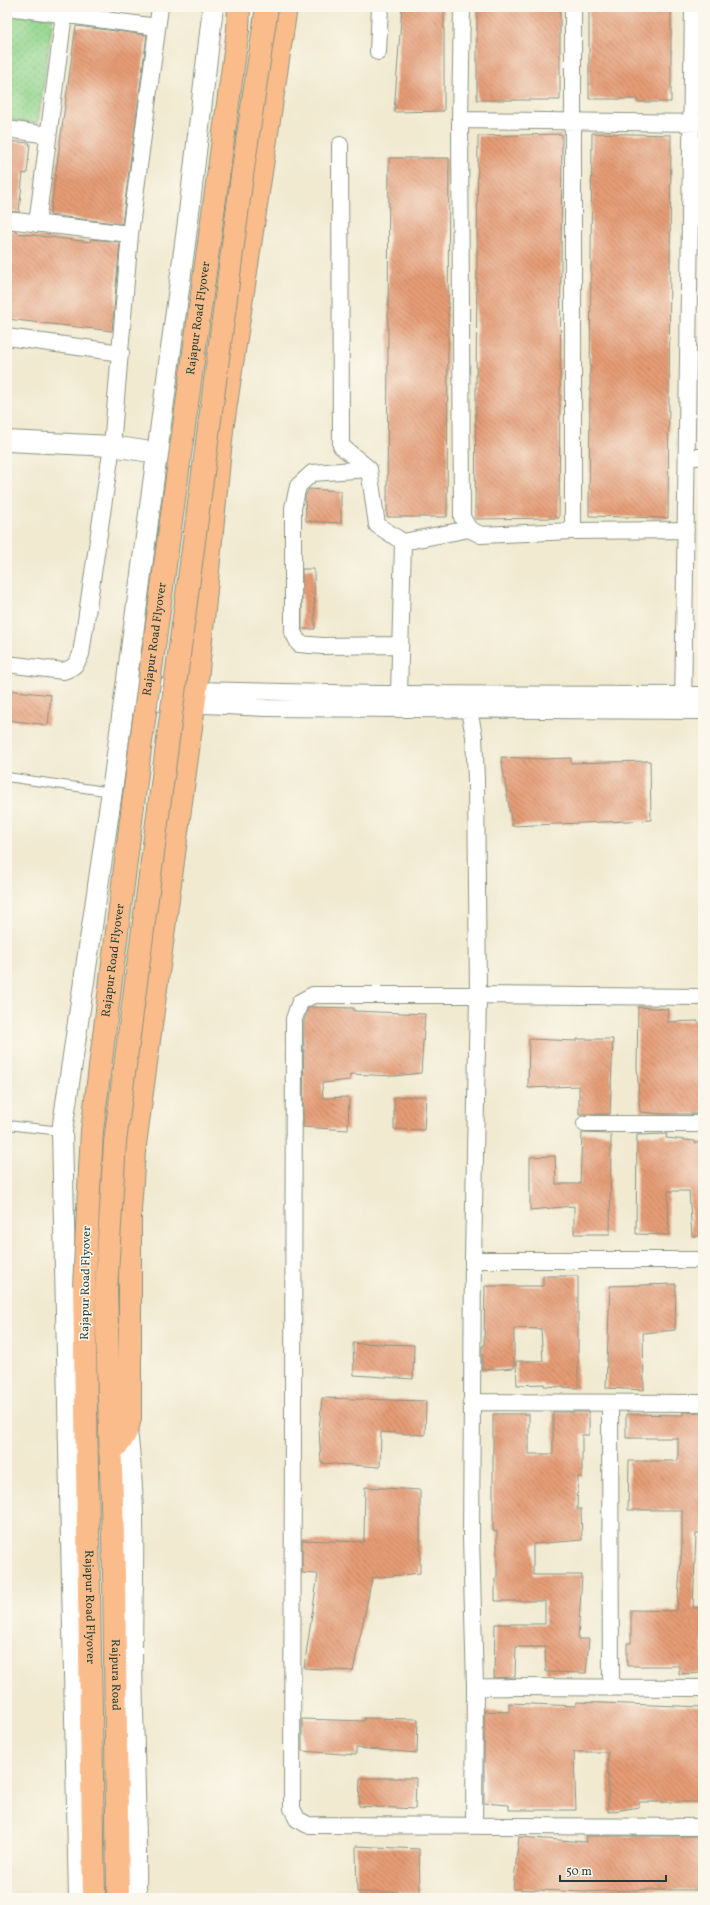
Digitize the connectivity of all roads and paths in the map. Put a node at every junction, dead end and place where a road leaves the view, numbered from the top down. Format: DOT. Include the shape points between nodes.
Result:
graph roads {
  1 [pos="8,7"];
  2 [pos="160,7"];
  3 [pos="212,7"];
  4 [pos="239,7"];
  5 [pos="267,7"];
  6 [pos="286,7"];
  7 [pos="380,7"];
  8 [pos="462,7"];
  9 [pos="573,7"];
  10 [pos="693,7"];
  11 [pos="64,14"];
  12 [pos="157,26"];
  13 [pos="378,52"];
  14 [pos="460,120"];
  15 [pos="573,121"];
  16 [pos="697,123"];
  17 [pos="7,129"];
  18 [pos="48,135"];
  19 [pos="340,145"];
  20 [pos="7,220"];
  21 [pos="37,224"];
  22 [pos="130,234"];
  23 [pos="7,337"];
  24 [pos="696,346"];
  25 [pos="121,353"];
  26 [pos="7,441"];
  27 [pos="112,446"];
  28 [pos="157,453"];
  29 [pos="703,457"];
  30 [pos="687,458"];
  31 [pos="219,460"];
  32 [pos="369,469"];
  33 [pos="468,529"];
  34 [pos="686,530"];
  35 [pos="572,531"];
  36 [pos="403,542"];
  37 [pos="400,644"];
  38 [pos="7,664"];
  39 [pos="125,692"];
  40 [pos="399,694"];
  41 [pos="684,695"];
  42 [pos="703,695"];
  43 [pos="190,697"];
  44 [pos="469,710"];
  45 [pos="683,711"];
  46 [pos="703,711"];
  47 [pos="7,777"];
  48 [pos="112,792"];
  49 [pos="478,994"];
  50 [pos="703,997"];
  51 [pos="585,1124"];
  52 [pos="703,1124"];
  53 [pos="7,1125"];
  54 [pos="62,1131"];
  55 [pos="473,1260"];
  56 [pos="703,1260"];
  57 [pos="471,1402"];
  58 [pos="610,1403"];
  59 [pos="703,1403"];
  60 [pos="128,1431"];
  61 [pos="110,1452"];
  62 [pos="475,1687"];
  63 [pos="612,1688"];
  64 [pos="703,1688"];
  65 [pos="474,1825"];
  66 [pos="703,1827"];
  67 [pos="79,1898"];
  68 [pos="94,1898"];
  69 [pos="118,1898"];
  70 [pos="136,1898"];
  1 -- 11 [label="street"];
  2 -- 12 [label="street"];
  3 -- 28 [label="street" via="188,220"];
  4 -- 68 [label="main road, Rajapur Road Flyover, bridge" via="92,1131 84,1286"];
  5 -- 61 [label="main road, Rajapur Road Flyover, bridge" via="242,176 115,1142 106,1290"];
  6 -- 31 [label="main road"];
  7 -- 13 [label="street"];
  8 -- 14 [label="street"];
  9 -- 15 [label="street"];
  10 -- 16 [label="street"];
  11 -- 12 [label="street"];
  11 -- 18 [label="street"];
  12 -- 22 [label="street"];
  14 -- 15 [label="street"];
  14 -- 33 [label="street" via="462,517"];
  15 -- 16 [label="street"];
  15 -- 35 [label="street"];
  16 -- 24 [label="street"];
  17 -- 18 [label="street"];
  18 -- 21 [label="street"];
  19 -- 32 [label="street" via="341,446"];
  20 -- 21 [label="street"];
  21 -- 22 [label="street"];
  22 -- 25 [label="street"];
  23 -- 25 [label="street"];
  24 -- 30 [label="street"];
  25 -- 27 [label="street"];
  26 -- 27 [label="street"];
  27 -- 28 [label="street"];
  27 -- 38 [label="street" via="78,662 72,669 63,671"];
  28 -- 31 [label="street"];
  28 -- 39 [label="street"];
  29 -- 30 [label="street"];
  30 -- 34 [label="street"];
  31 -- 43 [label="main road"];
  32 -- 36 [label="street" via="377,525"];
  32 -- 37 [label="street" via="312,473 298,486 293,508 292,632 299,644"];
  33 -- 35 [label="street" via="481,535"];
  33 -- 36 [label="street"];
  34 -- 35 [label="street"];
  34 -- 41 [label="street"];
  36 -- 37 [label="street"];
  37 -- 40 [label="street"];
  39 -- 43 [label="street"];
  39 -- 48 [label="street"];
  40 -- 41 [label="street"];
  40 -- 43 [label="street"];
  41 -- 42 [label="street"];
  41 -- 45 [label="street"];
  43 -- 44 [label="street" via="266,708"];
  43 -- 60 [label="main road" via="134,1152 130,1210"];
  44 -- 45 [label="street"];
  44 -- 49 [label="street" via="474,736 476,779"];
  45 -- 46 [label="street"];
  47 -- 48 [label="lane"];
  48 -- 54 [label="street"];
  49 -- 50 [label="street"];
  49 -- 55 [label="street"];
  49 -- 65 [label="street" via="313,995 300,1002 294,1019 290,1801 297,1819 308,1825"];
  51 -- 52 [label="street"];
  53 -- 54 [label="lane"];
  54 -- 67 [label="street"];
  55 -- 56 [label="street"];
  55 -- 57 [label="street"];
  57 -- 58 [label="street"];
  57 -- 62 [label="street"];
  58 -- 59 [label="street"];
  58 -- 63 [label="street"];
  60 -- 61 [label="main road"];
  60 -- 70 [label="street" via="133,1542"];
  61 -- 69 [label="main road, Rajpura Road"];
  62 -- 63 [label="street"];
  62 -- 65 [label="street"];
  63 -- 64 [label="street"];
  65 -- 66 [label="street"];
}
